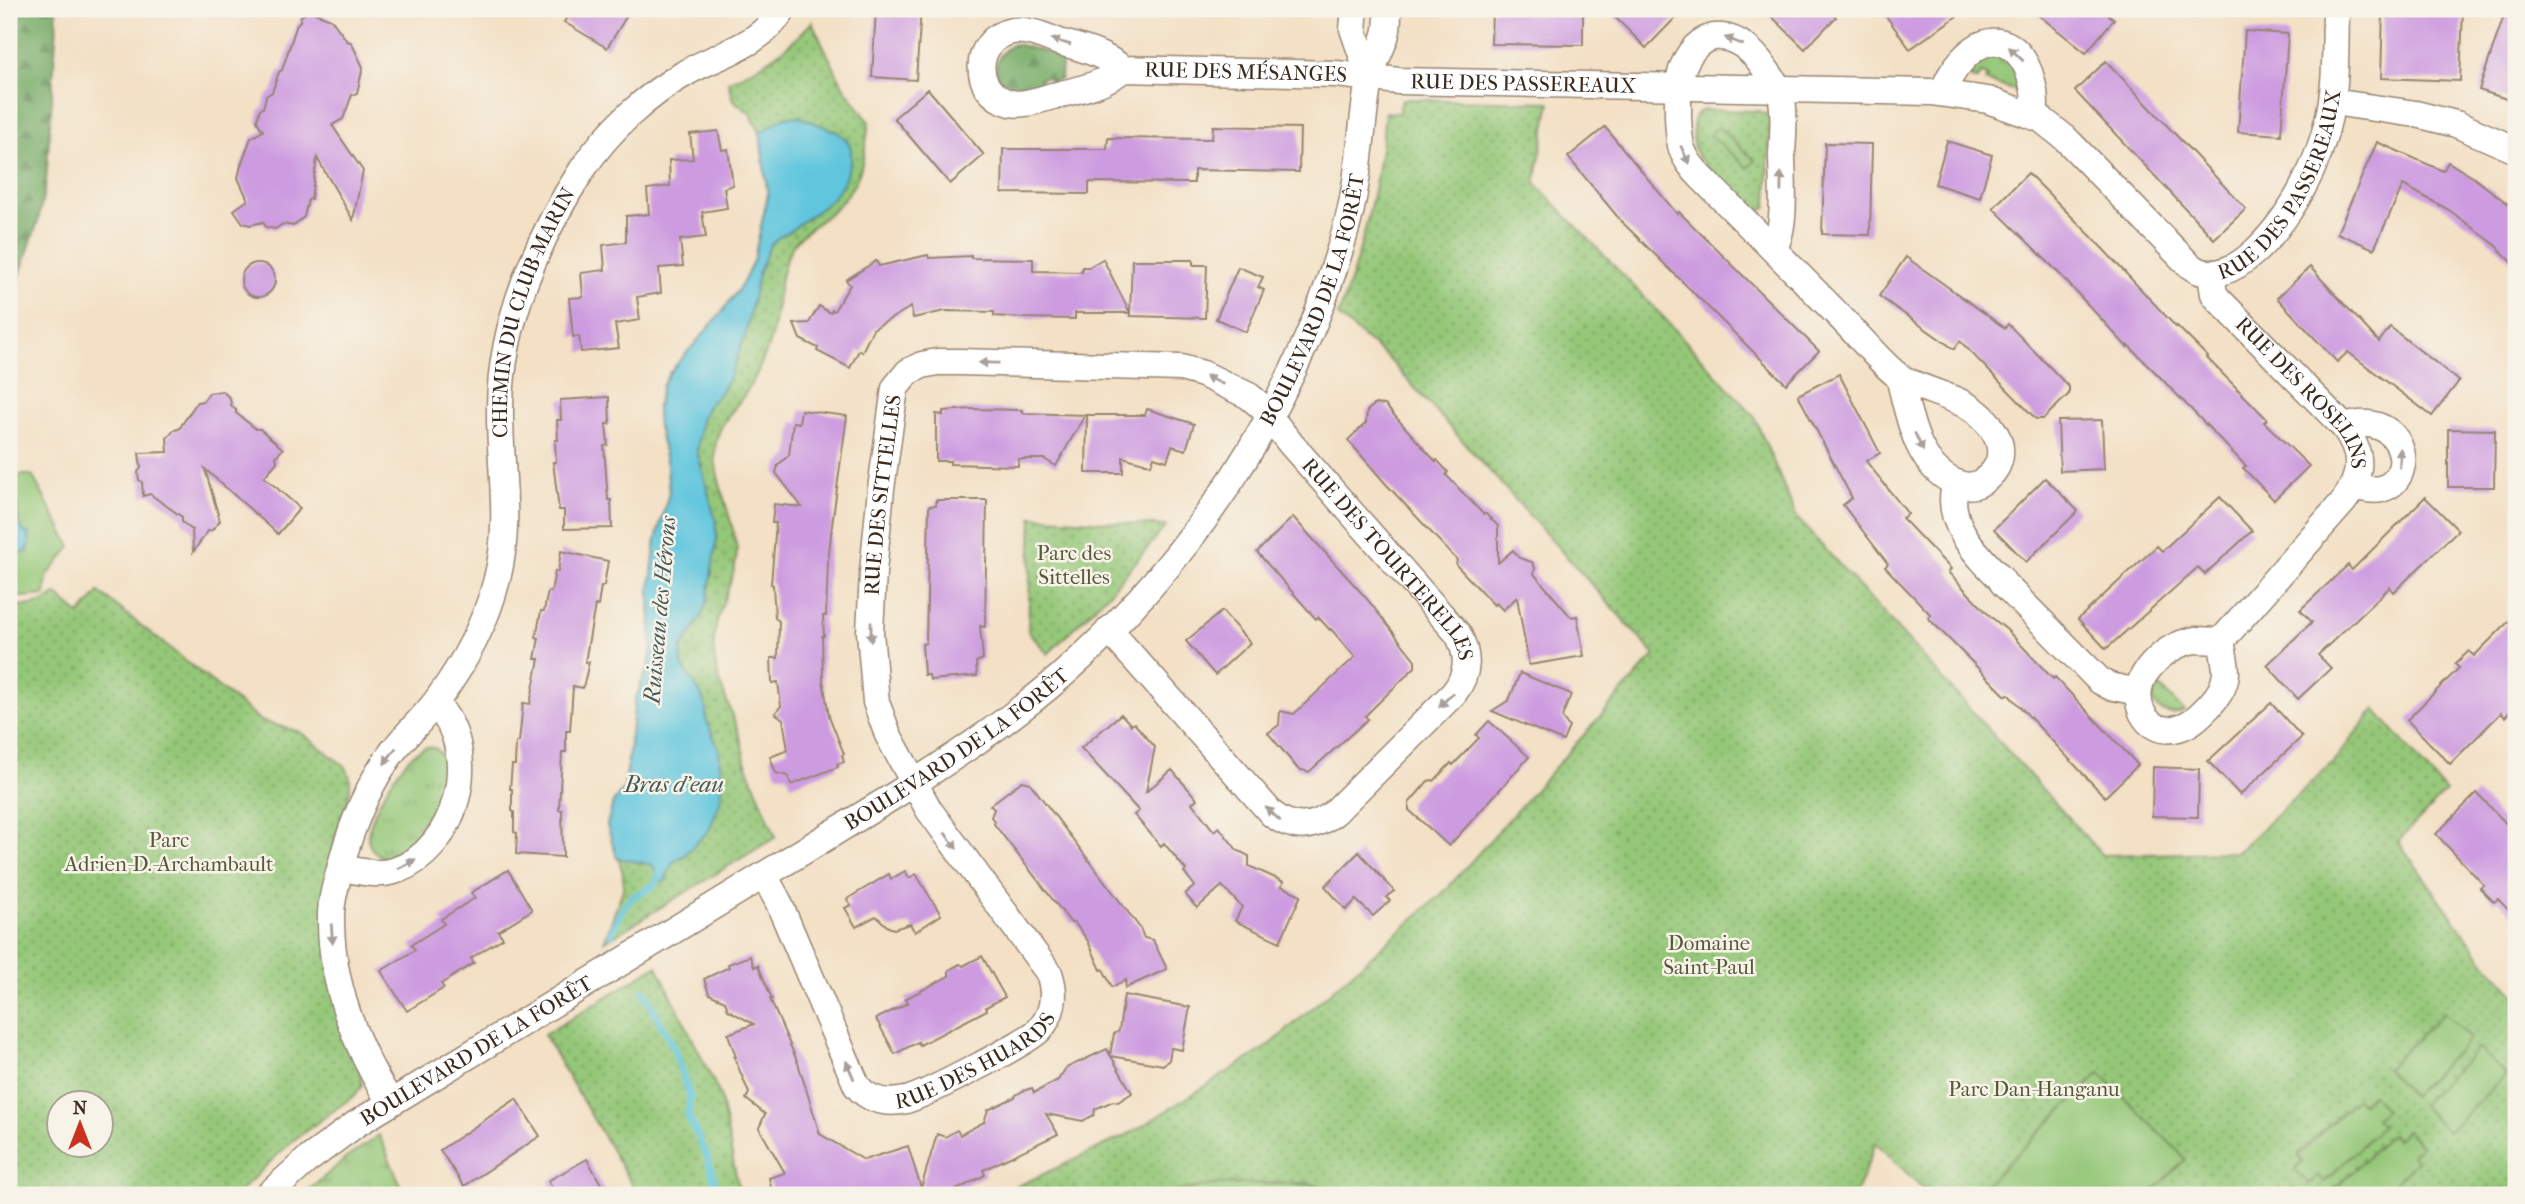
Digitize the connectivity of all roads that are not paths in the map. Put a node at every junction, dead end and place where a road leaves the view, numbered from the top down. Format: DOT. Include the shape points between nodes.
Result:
graph roads {
  1 [pos="783,9"];
  2 [pos="1354,9"];
  3 [pos="1388,9"];
  4 [pos="2336,9"];
  5 [pos="1123,69"];
  6 [pos="1370,78"];
  7 [pos="1679,88"];
  8 [pos="1779,90"];
  9 [pos="1943,93"];
  10 [pos="2332,102"];
  11 [pos="2034,116"];
  12 [pos="2516,150"];
  13 [pos="1773,249"];
  14 [pos="2211,274"];
  15 [pos="1899,377"];
  16 [pos="1269,418"];
  17 [pos="2344,427"];
  18 [pos="1956,482"];
  19 [pos="2353,486"];
  20 [pos="1109,630"];
  21 [pos="2221,641"];
  22 [pos="2138,692"];
  23 [pos="435,704"];
  24 [pos="914,784"];
  25 [pos="341,867"];
  26 [pos="764,875"];
  27 [pos="390,1102"];
  28 [pos="268,1195"];
  1 -- 23 [label="street, CHEMIN DU CLUB-MARIN" via="744,45 691,70 640,106 593,155 559,210 519,299 503,364 499,408 505,508 498,576 482,622"];
  2 -- 6 [label="street, BOULEVARD DE LA FORÊT" via="1353,29"];
  3 -- 6 [label="street, BOULEVARD DE LA FORÊT" via="1387,31"];
  4 -- 10 [label="street, RUE DES PASSEREAUX"];
  5 -- 5 [label="street, RUE DES MÉSANGES, one-way" via="1089,50 1019,30 997,37 986,46 982,60 985,84 992,93 1013,103 1089,87"];
  5 -- 6 [label="street, RUE DES MÉSANGES"];
  6 -- 7 [label="street, RUE DES PASSEREAUX"];
  6 -- 16 [label="street, BOULEVARD DE LA FORÊT" via="1359,169 1343,240 1318,313"];
  7 -- 8 [label="street, RUE DES PASSEREAUX"];
  8 -- 7 [label="street, one-way" via="1750,49 1722,37 1708,39 1688,58"];
  7 -- 13 [label="street, one-way" via="1682,154"];
  8 -- 9 [label="street, RUE DES PASSEREAUX"];
  13 -- 8 [label="street, one-way" via="1781,215 1783,121"];
  9 -- 11 [label="street, RUE DES PASSEREAUX" via="1988,100"];
  11 -- 9 [label="street, one-way" via="2029,68 2014,49 1997,41 1973,49 1952,73"];
  10 -- 12 [label="street" via="2456,124"];
  10 -- 14 [label="street, RUE DES PASSEREAUX" via="2322,141 2291,207 2245,259"];
  11 -- 14 [label="street, RUE DES PASSEREAUX" via="2065,138 2189,265"];
  13 -- 15 [label="street"];
  14 -- 17 [label="street, RUE DES ROSELINS" via="2214,294 2223,305"];
  15 -- 18 [label="street, one-way" via="1917,442 1929,461"];
  15 -- 18 [label="street" via="1969,407 1995,433 2001,457 1995,469 1976,485"];
  16 -- 20 [label="street, BOULEVARD DE LA FORÊT" via="1210,511"];
  16 -- 20 [label="street, RUE DES TOURTERELLES, one-way" via="1458,634 1467,657 1462,682 1334,813 1323,822 1297,826 1272,814"];
  16 -- 24 [label="street, RUE DES SITTELLES, one-way" via="1249,396 1181,368 937,362 922,365 900,379 892,398 881,489 870,632 876,702"];
  17 -- 19 [label="street, RUE DES ROSELINS" via="2359,458"];
  19 -- 17 [label="street, one-way" via="2375,490 2389,485 2401,467 2401,449 2395,436 2376,424"];
  18 -- 22 [label="street" via="1951,500 1958,526 1980,559 2100,681"];
  19 -- 21 [label="street, RUE DES ROSELINS"];
  20 -- 24 [label="street, BOULEVARD DE LA FORÊT" via="1033,699"];
  21 -- 22 [label="street" via="2187,642 2171,649 2147,670"];
  21 -- 22 [label="street" via="2224,683 2216,699 2194,720 2178,728 2156,727 2139,710"];
  23 -- 25 [label="street, CHEMIN DU CLUB-MARIN, one-way" via="379,771 359,812"];
  25 -- 23 [label="street, one-way" via="371,873 395,871 419,857 443,828 457,794 461,761 451,726"];
  24 -- 26 [label="street, BOULEVARD DE LA FORÊT"];
  24 -- 26 [label="street, RUE DES HUARDS, one-way" via="933,817 1049,973 1051,1011 1030,1038 917,1097 870,1098 857,1086"];
  25 -- 27 [label="street, CHEMIN DU CLUB-MARIN, one-way" via="331,916 337,974 356,1038"];
  26 -- 27 [label="street, BOULEVARD DE LA FORÊT"];
  27 -- 28 [label="street, BOULEVARD DE LA FORÊT" via="332,1140"];
}
